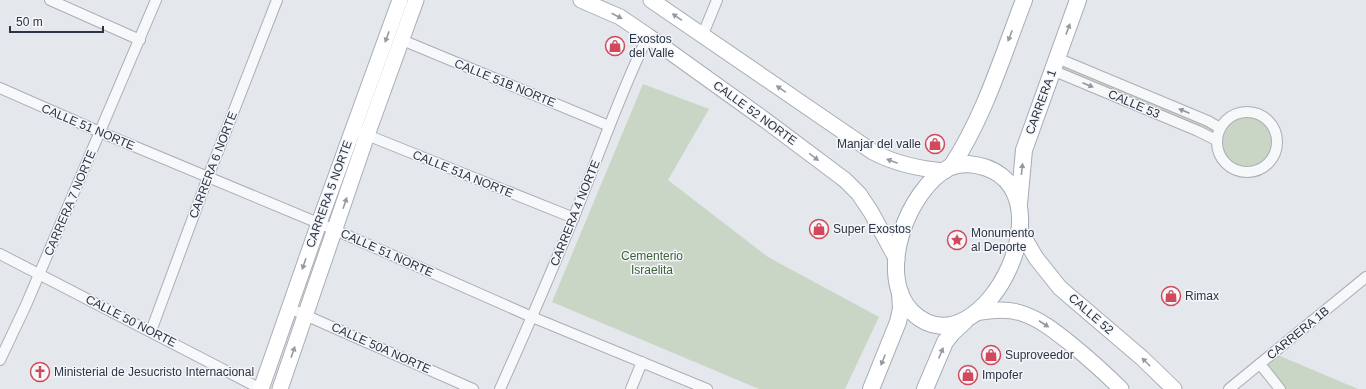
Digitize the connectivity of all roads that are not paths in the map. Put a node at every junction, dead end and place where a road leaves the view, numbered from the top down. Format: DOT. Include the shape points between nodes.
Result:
graph roads {
  1 [pos="50,0"];
  2 [pos="156,0"];
  3 [pos="277,0"];
  4 [pos="400,0"];
  5 [pos="416,0"];
  6 [pos="581,0"];
  7 [pos="651,0"];
  8 [pos="717,0"];
  9 [pos="1024,0"];
  10 [pos="1078,0"];
  11 [pos="703,34"];
  12 [pos="648,36"];
  13 [pos="140,40"];
  14 [pos="402,40"];
  15 [pos="1055,64"];
  16 [pos="0,88"];
  17 [pos="609,126"];
  18 [pos="353,128"];
  19 [pos="1220,128"];
  20 [pos="100,132"];
  21 [pos="368,135"];
  22 [pos="1216,140"];
  23 [pos="948,169"];
  24 [pos="208,177"];
  25 [pos="1019,208"];
  26 [pos="574,218"];
  27 [pos="318,223"];
  28 [pos="1019,229"];
  29 [pos="335,230"];
  30 [pos="0,254"];
  31 [pos="897,260"];
  32 [pos="39,274"];
  33 [pos="1366,277"];
  34 [pos="900,290"];
  35 [pos="289,308"];
  36 [pos="306,315"];
  37 [pos="971,316"];
  38 [pos="532,317"];
  39 [pos="150,332"];
  40 [pos="0,360"];
  41 [pos="642,362"];
  42 [pos="1260,364"];
  43 [pos="261,389"];
  44 [pos="280,389"];
  45 [pos="472,389"];
  46 [pos="500,389"];
  47 [pos="631,389"];
  48 [pos="707,389"];
  49 [pos="870,389"];
  50 [pos="925,389"];
  51 [pos="1121,389"];
  52 [pos="1174,389"];
  53 [pos="1229,389"];
  54 [pos="1280,389"];
  1 -- 13 [label="street"];
  2 -- 13 [label="street, CARRERA 7 NORTE"];
  3 -- 24 [label="street, CARRERA 6 NORTE"];
  4 -- 18 [label="main road, CARRERA 5 NORTE, one-way"];
  5 -- 14 [label="main road, CARRERA 5 NORTE"];
  6 -- 12 [label="main road, CALLE 52 NORTE, one-way" via="620,17"];
  11 -- 7 [label="main road, one-way"];
  8 -- 11 [label="street"];
  9 -- 23 [label="main road, one-way" via="983,109 964,147"];
  15 -- 10 [label="main road, CARRERA 1, one-way"];
  23 -- 11 [label="main road, one-way" via="928,170 901,164 873,152"];
  12 -- 17 [label="street, CARRERA 4 NORTE"];
  12 -- 31 [label="main road, CALLE 52 NORTE, one-way" via="845,180 859,194 871,212"];
  13 -- 20 [label="street, CARRERA 7 NORTE"];
  14 -- 17 [label="street, CALLE 51B NORTE"];
  14 -- 21 [label="main road, CARRERA 5 NORTE"];
  19 -- 15 [label="street, CALLE 53, one-way" via="1208,121"];
  15 -- 22 [label="street, CALLE 53, one-way"];
  25 -- 15 [label="main road, CARRERA 1, one-way" via="1024,150"];
  16 -- 20 [label="street, CALLE 51 NORTE"];
  17 -- 26 [label="street, CARRERA 4 NORTE"];
  18 -- 21 [label="street, CALLE 51A NORTE"];
  18 -- 27 [label="main road, CARRERA 5 NORTE"];
  19 -- 22 [label="street"];
  19 -- 22 [label="street" via="1224,121 1238,113 1250,112 1261,115 1268,119 1274,129 1277,148 1270,162 1264,167 1242,172 1223,161"];
  20 -- 24 [label="street, CALLE 51 NORTE"];
  20 -- 32 [label="street, CARRERA 7 NORTE"];
  21 -- 26 [label="street, CALLE 51A NORTE"];
  29 -- 21 [label="main road, CARRERA 5 NORTE, one-way"];
  23 -- 25 [label="main road" via="959,165 977,165 994,171 1008,182"];
  23 -- 31 [label="main road" via="927,187 913,206 902,231"];
  24 -- 27 [label="street, CALLE 51 NORTE"];
  24 -- 39 [label="street, CARRERA 6 NORTE"];
  25 -- 28 [label="main road"];
  26 -- 38 [label="street, CARRERA 4 NORTE"];
  27 -- 29 [label="street, CALLE 51 NORTE"];
  27 -- 35 [label="main road, CARRERA 5 NORTE, one-way"];
  28 -- 37 [label="main road" via="1016,250 1004,279 991,297"];
  52 -- 28 [label="main road, CALLE 52, one-way" via="1060,288 1036,258"];
  29 -- 36 [label="main road, CARRERA 5 NORTE"];
  29 -- 38 [label="street, CALLE 51 NORTE"];
  30 -- 32 [label="street, CALLE 50 NORTE"];
  31 -- 34 [label="main road"];
  32 -- 39 [label="street, CALLE 50 NORTE"];
  32 -- 40 [label="street, CARRERA 7 NORTE"];
  33 -- 42 [label="street, CARRERA 1B"];
  34 -- 37 [label="main road" via="908,307 923,320 944,325 956,324"];
  34 -- 49 [label="main road, one-way" via="901,309 898,322"];
  35 -- 36 [label="street, CALLE 50A NORTE"];
  35 -- 43 [label="main road, CARRERA 5 NORTE"];
  44 -- 36 [label="main road, CARRERA 5 NORTE, one-way"];
  36 -- 45 [label="street, CALLE 50A NORTE"];
  50 -- 37 [label="main road, one-way" via="945,342"];
  37 -- 51 [label="main road, one-way" via="994,310 1008,310 1034,318 1054,330 1097,365"];
  38 -- 41 [label="street, CALLE 51 NORTE"];
  38 -- 46 [label="street, CARRERA 4 NORTE"];
  39 -- 43 [label="street, CALLE 50 NORTE"];
  41 -- 47 [label="street"];
  41 -- 48 [label="street, CALLE 51 NORTE"];
  42 -- 53 [label="street, CARRERA 1B"];
  42 -- 54 [label="street"];
}
